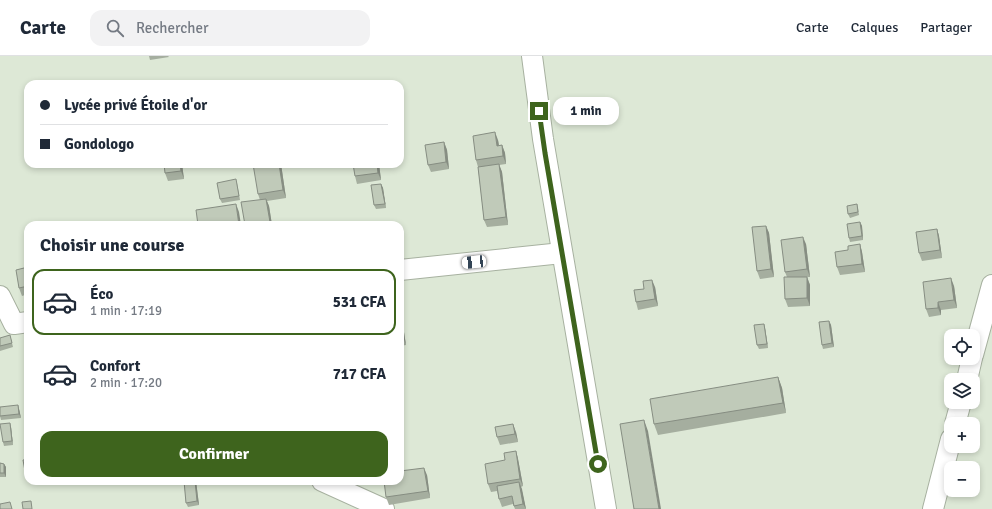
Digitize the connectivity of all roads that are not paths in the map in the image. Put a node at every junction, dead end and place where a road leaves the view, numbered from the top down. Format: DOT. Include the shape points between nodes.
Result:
graph roads {
  1 [pos="532,56"];
  2 [pos="562,253"];
  3 [pos="404,270"];
  4 [pos="992,285"];
  5 [pos="0,296"];
  6 [pos="23,326"];
  7 [pos="980,330"];
  8 [pos="947,453"];
  9 [pos="331,485"];
  10 [pos="384,509"];
  11 [pos="606,509"];
  12 [pos="933,509"];
  1 -- 2 [label="street"];
  2 -- 3 [label="street"];
  2 -- 11 [label="street"];
  4 -- 7 [label="street"];
  5 -- 6 [label="street"];
  8 -- 12 [label="street"];
  9 -- 10 [label="street"];
}
